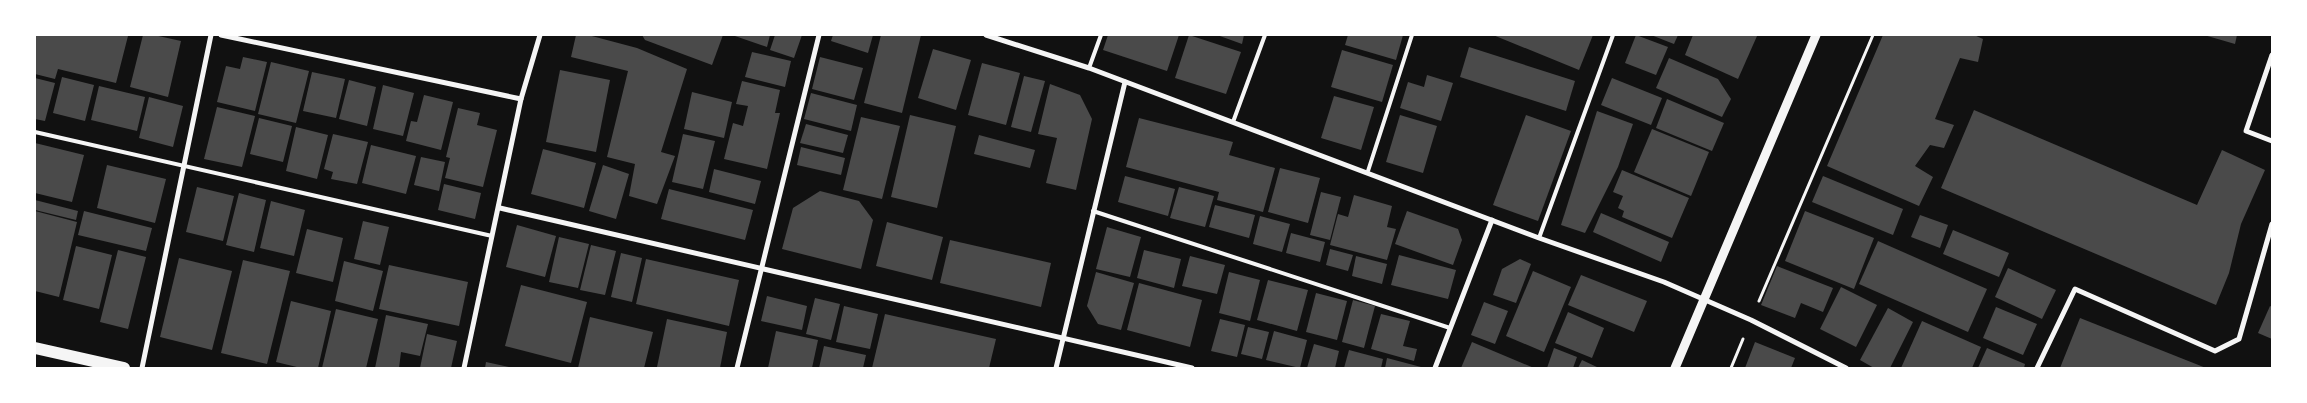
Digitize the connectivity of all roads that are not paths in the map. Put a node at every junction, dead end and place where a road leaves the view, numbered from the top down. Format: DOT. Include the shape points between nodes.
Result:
graph roads {
  1 [pos="211,35"];
  2 [pos="221,35"];
  3 [pos="540,35"];
  4 [pos="820,35"];
  5 [pos="986,35"];
  6 [pos="1101,35"];
  7 [pos="1265,35"];
  8 [pos="1412,35"];
  9 [pos="1613,35"];
  10 [pos="1816,35"];
  11 [pos="2272,55"];
  12 [pos="1089,68"];
  13 [pos="1125,82"];
  14 [pos="521,99"];
  15 [pos="1233,122"];
  16 [pos="35,132"];
  17 [pos="2272,140"];
  18 [pos="183,165"];
  19 [pos="1368,171"];
  20 [pos="500,208"];
  21 [pos="1093,211"];
  22 [pos="1492,220"];
  23 [pos="2272,224"];
  24 [pos="492,236"];
  25 [pos="1538,238"];
  26 [pos="761,268"];
  27 [pos="1704,299"];
  28 [pos="1450,328"];
  29 [pos="1062,338"];
  30 [pos="35,348"];
  31 [pos="124,368"];
  32 [pos="142,368"];
  33 [pos="464,368"];
  34 [pos="737,368"];
  35 [pos="1056,368"];
  36 [pos="1192,368"];
  37 [pos="1435,368"];
  38 [pos="1675,368"];
  39 [pos="1846,368"];
  40 [pos="2037,368"];
  1 -- 18 [label="street"];
  2 -- 14 [label="street"];
  3 -- 14 [label="street"];
  4 -- 26 [label="street"];
  5 -- 12 [label="street"];
  6 -- 12 [label="lane"];
  7 -- 15 [label="lane"];
  8 -- 19 [label="lane"];
  9 -- 25 [label="lane"];
  10 -- 27 [label="street"];
  11 -- 17 [label="street" via="2246,131"];
  12 -- 13 [label="street"];
  13 -- 15 [label="street"];
  13 -- 21 [label="street"];
  14 -- 20 [label="street"];
  15 -- 19 [label="street"];
  16 -- 18 [label="lane"];
  18 -- 24 [label="lane"];
  18 -- 32 [label="street"];
  19 -- 22 [label="street"];
  20 -- 24 [label="street"];
  20 -- 26 [label="street"];
  21 -- 28 [label="lane"];
  21 -- 29 [label="street"];
  22 -- 25 [label="street"];
  22 -- 28 [label="street"];
  23 -- 40 [label="street" via="2239,339 2215,351 2075,289"];
  24 -- 33 [label="street"];
  25 -- 27 [label="street"];
  26 -- 29 [label="street"];
  26 -- 34 [label="street"];
  27 -- 38 [label="street"];
  27 -- 39 [label="street"];
  28 -- 37 [label="street"];
  29 -- 35 [label="street"];
  29 -- 36 [label="street"];
  30 -- 31 [label="main road"];
}
